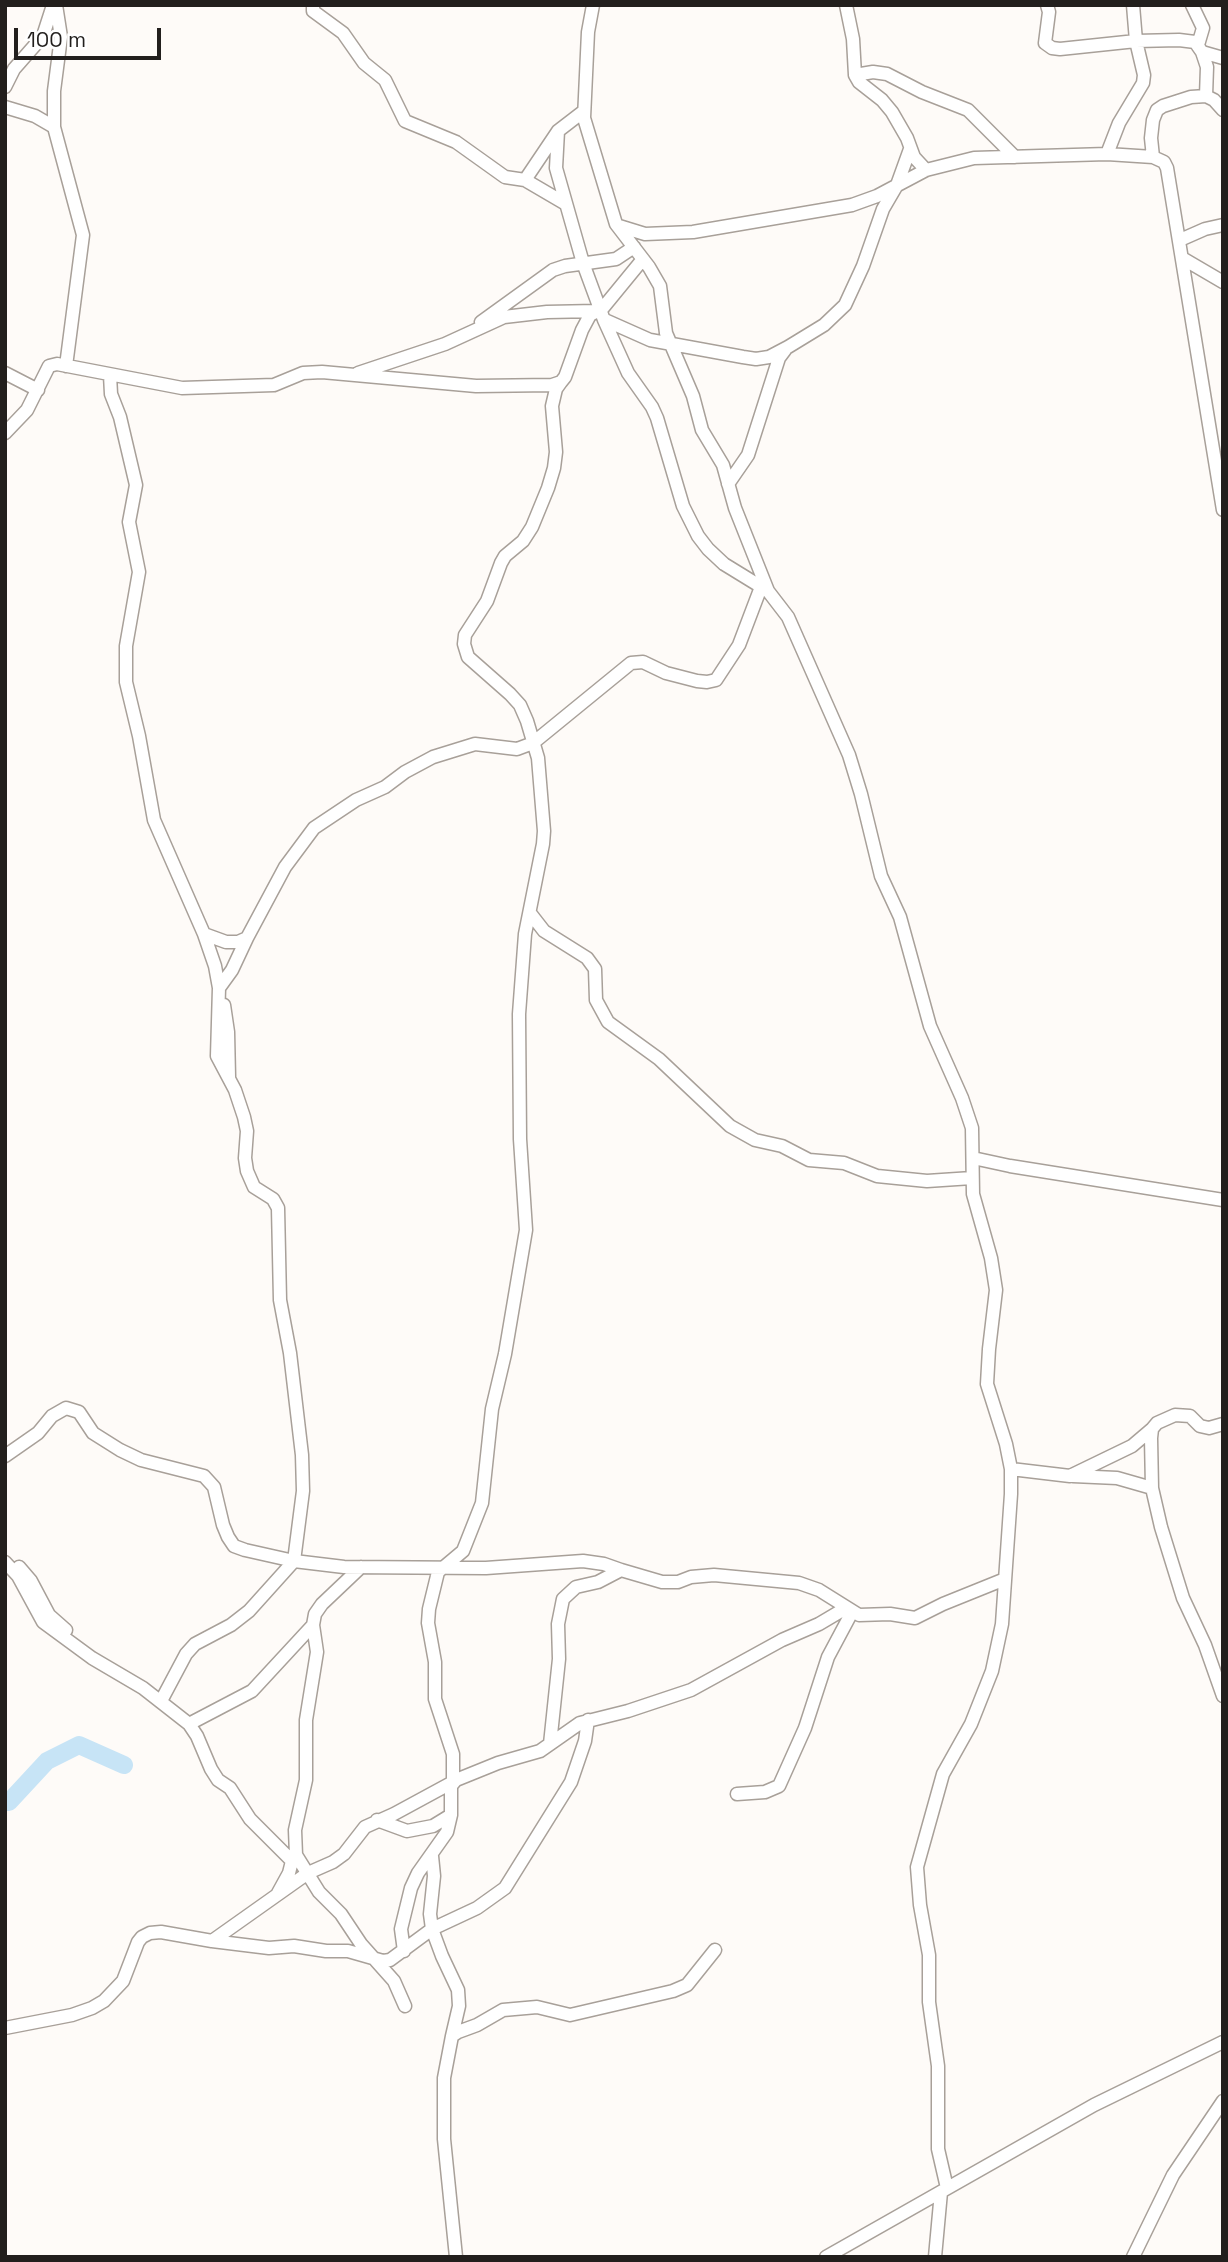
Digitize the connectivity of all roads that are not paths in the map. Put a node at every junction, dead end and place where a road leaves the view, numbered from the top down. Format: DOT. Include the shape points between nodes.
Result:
graph roads {
  1 [pos="54,5"];
  2 [pos="313,5"];
  3 [pos="593,5"];
  4 [pos="846,5"];
  5 [pos="1047,5"];
  6 [pos="1133,5"];
  7 [pos="1192,5"];
  8 [pos="1136,41"];
  9 [pos="1200,49"];
  10 [pos="1223,58"];
  11 [pos="855,75"];
  12 [pos="5,87"];
  13 [pos="1206,96"];
  14 [pos="5,107"];
  15 [pos="1223,110"];
  16 [pos="584,111"];
  17 [pos="54,127"];
  18 [pos="558,131"];
  19 [pos="910,149"];
  20 [pos="1107,154"];
  21 [pos="1015,157"];
  22 [pos="1153,157"];
  23 [pos="926,170"];
  24 [pos="525,180"];
  25 [pos="897,185"];
  26 [pos="566,204"];
  27 [pos="617,225"];
  28 [pos="1223,225"];
  29 [pos="1180,240"];
  30 [pos="634,247"];
  31 [pos="1182,258"];
  32 [pos="643,260"];
  33 [pos="583,263"];
  34 [pos="1223,282"];
  35 [pos="601,313"];
  36 [pos="459,339"];
  37 [pos="669,344"];
  38 [pos="788,347"];
  39 [pos="66,366"];
  40 [pos="5,373"];
  41 [pos="110,375"];
  42 [pos="351,375"];
  43 [pos="561,382"];
  44 [pos="38,390"];
  45 [pos="5,433"];
  46 [pos="728,484"];
  47 [pos="1223,510"];
  48 [pos="765,589"];
  49 [pos="533,743"];
  50 [pos="530,913"];
  51 [pos="204,934"];
  52 [pos="247,938"];
  53 [pos="219,992"];
  54 [pos="973,1157"];
  55 [pos="972,1178"];
  56 [pos="1223,1200"];
  57 [pos="1223,1423"];
  58 [pos="1152,1429"];
  59 [pos="5,1457"];
  60 [pos="1011,1469"];
  61 [pos="1070,1476"];
  62 [pos="1152,1488"];
  63 [pos="294,1560"];
  64 [pos="5,1562"];
  65 [pos="361,1567"];
  66 [pos="442,1568"];
  67 [pos="621,1570"];
  68 [pos="1005,1579"];
  69 [pos="849,1610"];
  70 [pos="313,1625"];
  71 [pos="1223,1696"];
  72 [pos="161,1701"];
  73 [pos="588,1720"];
  74 [pos="189,1724"];
  75 [pos="550,1744"];
  76 [pos="453,1782"];
  77 [pos="737,1794"];
  78 [pos="451,1815"];
  79 [pos="377,1820"];
  80 [pos="432,1856"];
  81 [pos="294,1859"];
  82 [pos="307,1874"];
  83 [pos="276,1896"];
  84 [pos="432,1929"];
  85 [pos="212,1941"];
  86 [pos="715,1950"];
  87 [pos="404,1951"];
  88 [pos="373,1957"];
  89 [pos="405,2006"];
  90 [pos="5,2028"];
  91 [pos="452,2036"];
  92 [pos="1223,2042"];
  93 [pos="1223,2101"];
  94 [pos="944,2190"];
  95 [pos="456,2257"];
  96 [pos="826,2257"];
  97 [pos="935,2257"];
  98 [pos="1133,2257"];
  1 -- 12 [label="street" via="43,36 13,69"];
  1 -- 17 [label="street" via="61,37"];
  2 -- 24 [label="street" via="313,11 343,33 363,63 385,80 405,121 456,142 505,177"];
  3 -- 16 [label="street"];
  4 -- 11 [label="street"];
  5 -- 8 [label="street" via="1045,43 1052,48"];
  6 -- 8 [label="street"];
  7 -- 9 [label="street" via="1203,28"];
  8 -- 9 [label="street" via="1195,42"];
  8 -- 20 [label="street" via="1143,83 1118,123"];
  9 -- 10 [label="street"];
  9 -- 13 [label="street" via="1207,67"];
  11 -- 19 [label="street" via="892,112"];
  11 -- 21 [label="street" via="887,74 968,110"];
  13 -- 15 [label="street"];
  13 -- 22 [label="street" via="1172,102 1157,110 1151,138"];
  14 -- 17 [label="street"];
  16 -- 18 [label="street"];
  16 -- 27 [label="street"];
  17 -- 39 [label="street" via="83,235"];
  18 -- 24 [label="street"];
  18 -- 26 [label="street" via="556,168"];
  19 -- 23 [label="street"];
  19 -- 25 [label="street"];
  20 -- 21 [label="street"];
  20 -- 22 [label="street"];
  21 -- 23 [label="street" via="974,158"];
  22 -- 29 [label="street" via="1167,165"];
  23 -- 25 [label="street"];
  24 -- 26 [label="street"];
  25 -- 27 [label="street" via="852,205 715,229 652,234"];
  25 -- 38 [label="street" via="883,208 845,305 824,325"];
  26 -- 33 [label="street"];
  27 -- 30 [label="street"];
  28 -- 29 [label="street"];
  29 -- 31 [label="street"];
  30 -- 32 [label="street"];
  30 -- 33 [label="street" via="616,258"];
  31 -- 34 [label="street"];
  31 -- 47 [label="street"];
  32 -- 35 [label="street"];
  32 -- 37 [label="street" via="660,286"];
  33 -- 35 [label="street"];
  33 -- 36 [label="street" via="553,270"];
  35 -- 36 [label="street" via="520,314"];
  35 -- 37 [label="street" via="639,337"];
  35 -- 43 [label="street" via="586,321"];
  35 -- 48 [label="street" via="628,373 657,418 676,486 698,536 724,564"];
  36 -- 42 [label="street"];
  37 -- 38 [label="street" via="757,359"];
  37 -- 46 [label="street"];
  38 -- 46 [label="street" via="779,358 748,455"];
  39 -- 41 [label="street"];
  39 -- 44 [label="street" via="49,366"];
  40 -- 44 [label="street"];
  41 -- 42 [label="street" via="197,388 274,385 303,373"];
  41 -- 51 [label="street" via="136,485 129,522 139,572 126,646 127,682 154,820"];
  42 -- 43 [label="street" via="476,386 541,387"];
  43 -- 49 [label="street" via="552,406 556,452 548,488 532,527 501,563 464,643 468,657 520,705"];
  44 -- 45 [label="street"];
  46 -- 48 [label="street"];
  48 -- 49 [label="street" via="739,645 716,680 697,681 643,662 631,663"];
  48 -- 54 [label="street" via="788,617 849,755 881,876 900,917 930,1027 972,1128"];
  49 -- 50 [label="street" via="544,831"];
  49 -- 52 [label="street" via="517,749 475,744 433,757 314,828 285,867"];
  50 -- 55 [label="street" via="544,932 587,958 595,969 596,1000 608,1022 659,1059 730,1126 809,1160 844,1163 877,1176 927,1181"];
  50 -- 66 [label="street" via="519,1014 526,1230 492,1409 482,1503 463,1551"];
  51 -- 52 [label="street" via="226,942"];
  51 -- 53 [label="street"];
  52 -- 53 [label="street"];
  53 -- 63 [label="street" via="217,1056 244,1117 247,1171 254,1187 273,1199 280,1216 280,1300 302,1455 303,1491"];
  54 -- 55 [label="street"];
  54 -- 56 [label="street"];
  55 -- 60 [label="street" via="996,1290 987,1384"];
  57 -- 58 [label="street" via="1209,1428 1190,1416 1175,1415"];
  58 -- 61 [label="street" via="1132,1446"];
  58 -- 62 [label="street"];
  59 -- 63 [label="street" via="38,1433 51,1416 66,1408 79,1412 106,1443 141,1460 204,1476 214,1487 223,1525 234,1546"];
  60 -- 61 [label="street"];
  60 -- 68 [label="street"];
  61 -- 62 [label="street" via="1117,1478"];
  62 -- 71 [label="street" via="1182,1598"];
  63 -- 65 [label="street"];
  63 -- 72 [label="street" via="249,1611 195,1644"];
  64 -- 72 [label="street" via="25,1573 72,1643"];
  65 -- 66 [label="street"];
  65 -- 70 [label="street" via="321,1604"];
  66 -- 67 [label="street" via="583,1561"];
  66 -- 76 [label="street" via="434,1580 428,1623 435,1699 453,1754"];
  67 -- 69 [label="street" via="662,1582 714,1575 799,1583"];
  67 -- 75 [label="street" via="576,1587 563,1599"];
  68 -- 69 [label="street" via="915,1618 859,1615"];
  68 -- 94 [label="street" via="992,1671 971,1724 943,1774 917,1867 929,1955"];
  69 -- 73 [label="street" via="675,1697"];
  69 -- 77 [label="street" via="779,1786"];
  70 -- 74 [label="street" via="252,1691"];
  70 -- 81 [label="street" via="317,1652"];
  72 -- 74 [label="street"];
  73 -- 75 [label="street"];
  73 -- 84 [label="street" via="571,1782 505,1888 477,1908"];
  74 -- 81 [label="street" via="219,1780 230,1788 250,1819"];
  75 -- 76 [label="street"];
  76 -- 78 [label="street"];
  76 -- 79 [label="street"];
  78 -- 79 [label="street" via="433,1826 407,1831"];
  78 -- 80 [label="street" via="443,1841"];
  79 -- 82 [label="street" via="358,1834 344,1854"];
  80 -- 84 [label="street"];
  80 -- 87 [label="street" via="414,1880 401,1929"];
  81 -- 82 [label="street"];
  81 -- 83 [label="street"];
  82 -- 83 [label="street"];
  82 -- 88 [label="street"];
  83 -- 85 [label="street"];
  84 -- 87 [label="street"];
  84 -- 91 [label="street" via="458,1990"];
  85 -- 88 [label="street"];
  85 -- 90 [label="street" via="150,1933 138,1942 123,1981 104,2001 72,2015"];
  86 -- 91 [label="street" via="687,1985 673,1991 570,2015 537,2007 503,2010"];
  87 -- 88 [label="street" via="390,1960"];
  88 -- 89 [label="street" via="394,1981"];
  91 -- 95 [label="street" via="444,2078 444,2139"];
  92 -- 94 [label="street" via="1094,2105"];
  93 -- 98 [label="street" via="1173,2175"];
  94 -- 96 [label="street"];
  94 -- 97 [label="street"];
}
